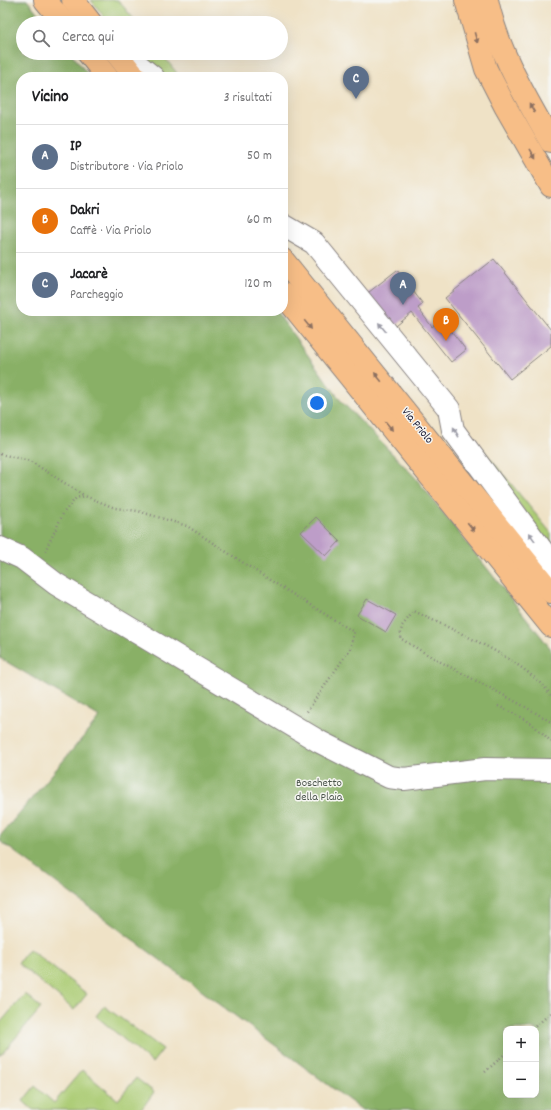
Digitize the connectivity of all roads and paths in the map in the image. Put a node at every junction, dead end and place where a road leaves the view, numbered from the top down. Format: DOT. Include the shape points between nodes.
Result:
graph roads {
  1 [pos="45,0"];
  2 [pos="73,0"];
  3 [pos="466,0"];
  4 [pos="487,0"];
  5 [pos="58,16"];
  6 [pos="86,16"];
  7 [pos="94,60"];
  8 [pos="122,60"];
  9 [pos="132,60"];
  10 [pos="103,72"];
  11 [pos="131,72"];
  12 [pos="147,72"];
  13 [pos="551,142"];
  14 [pos="551,186"];
  15 [pos="288,228"];
  16 [pos="288,266"];
  17 [pos="288,300"];
  18 [pos="0,454"];
  19 [pos="85,496"];
  20 [pos="0,548"];
  21 [pos="37,569"];
  22 [pos="551,571"];
  23 [pos="551,592"];
  24 [pos="551,626"];
  25 [pos="551,695"];
  26 [pos="498,706"];
  27 [pos="551,722"];
  28 [pos="295,728"];
  29 [pos="551,742"];
  30 [pos="551,770"];
  31 [pos="551,1014"];
  32 [pos="536,1026"];
  33 [pos="503,1056"];
  34 [pos="485,1072"];
  1 -- 5 [label="main road"];
  2 -- 6 [label="main road"];
  3 -- 14 [label="main road, one-way" via="486,69"];
  13 -- 4 [label="main road, one-way" via="505,58 491,20"];
  7 -- 10 [label="main road"];
  8 -- 11 [label="main road"];
  9 -- 12 [label="lane"];
  22 -- 15 [label="lane, one-way" via="544,553 453,430 449,409 314,243"];
  23 -- 16 [label="main road, Via Priolo, one-way"];
  17 -- 24 [label="main road, Via Priolo, one-way"];
  18 -- 19 [label="path" via="30,460"];
  19 -- 21 [label="path" via="76,498 64,512"];
  19 -- 28 [label="path" via="115,508 138,511 187,526 354,632 350,649"];
  20 -- 21 [label="lane" via="22,558"];
  21 -- 28 [label="lane" via="56,584"];
  25 -- 27 [label="path" via="532,674 414,611 402,626 400,638"];
  26 -- 29 [label="path" via="541,730"];
  28 -- 30 [label="lane" via="390,777 404,779 485,769"];
  31 -- 32 [label="path"];
  33 -- 34 [label="path"];
}
